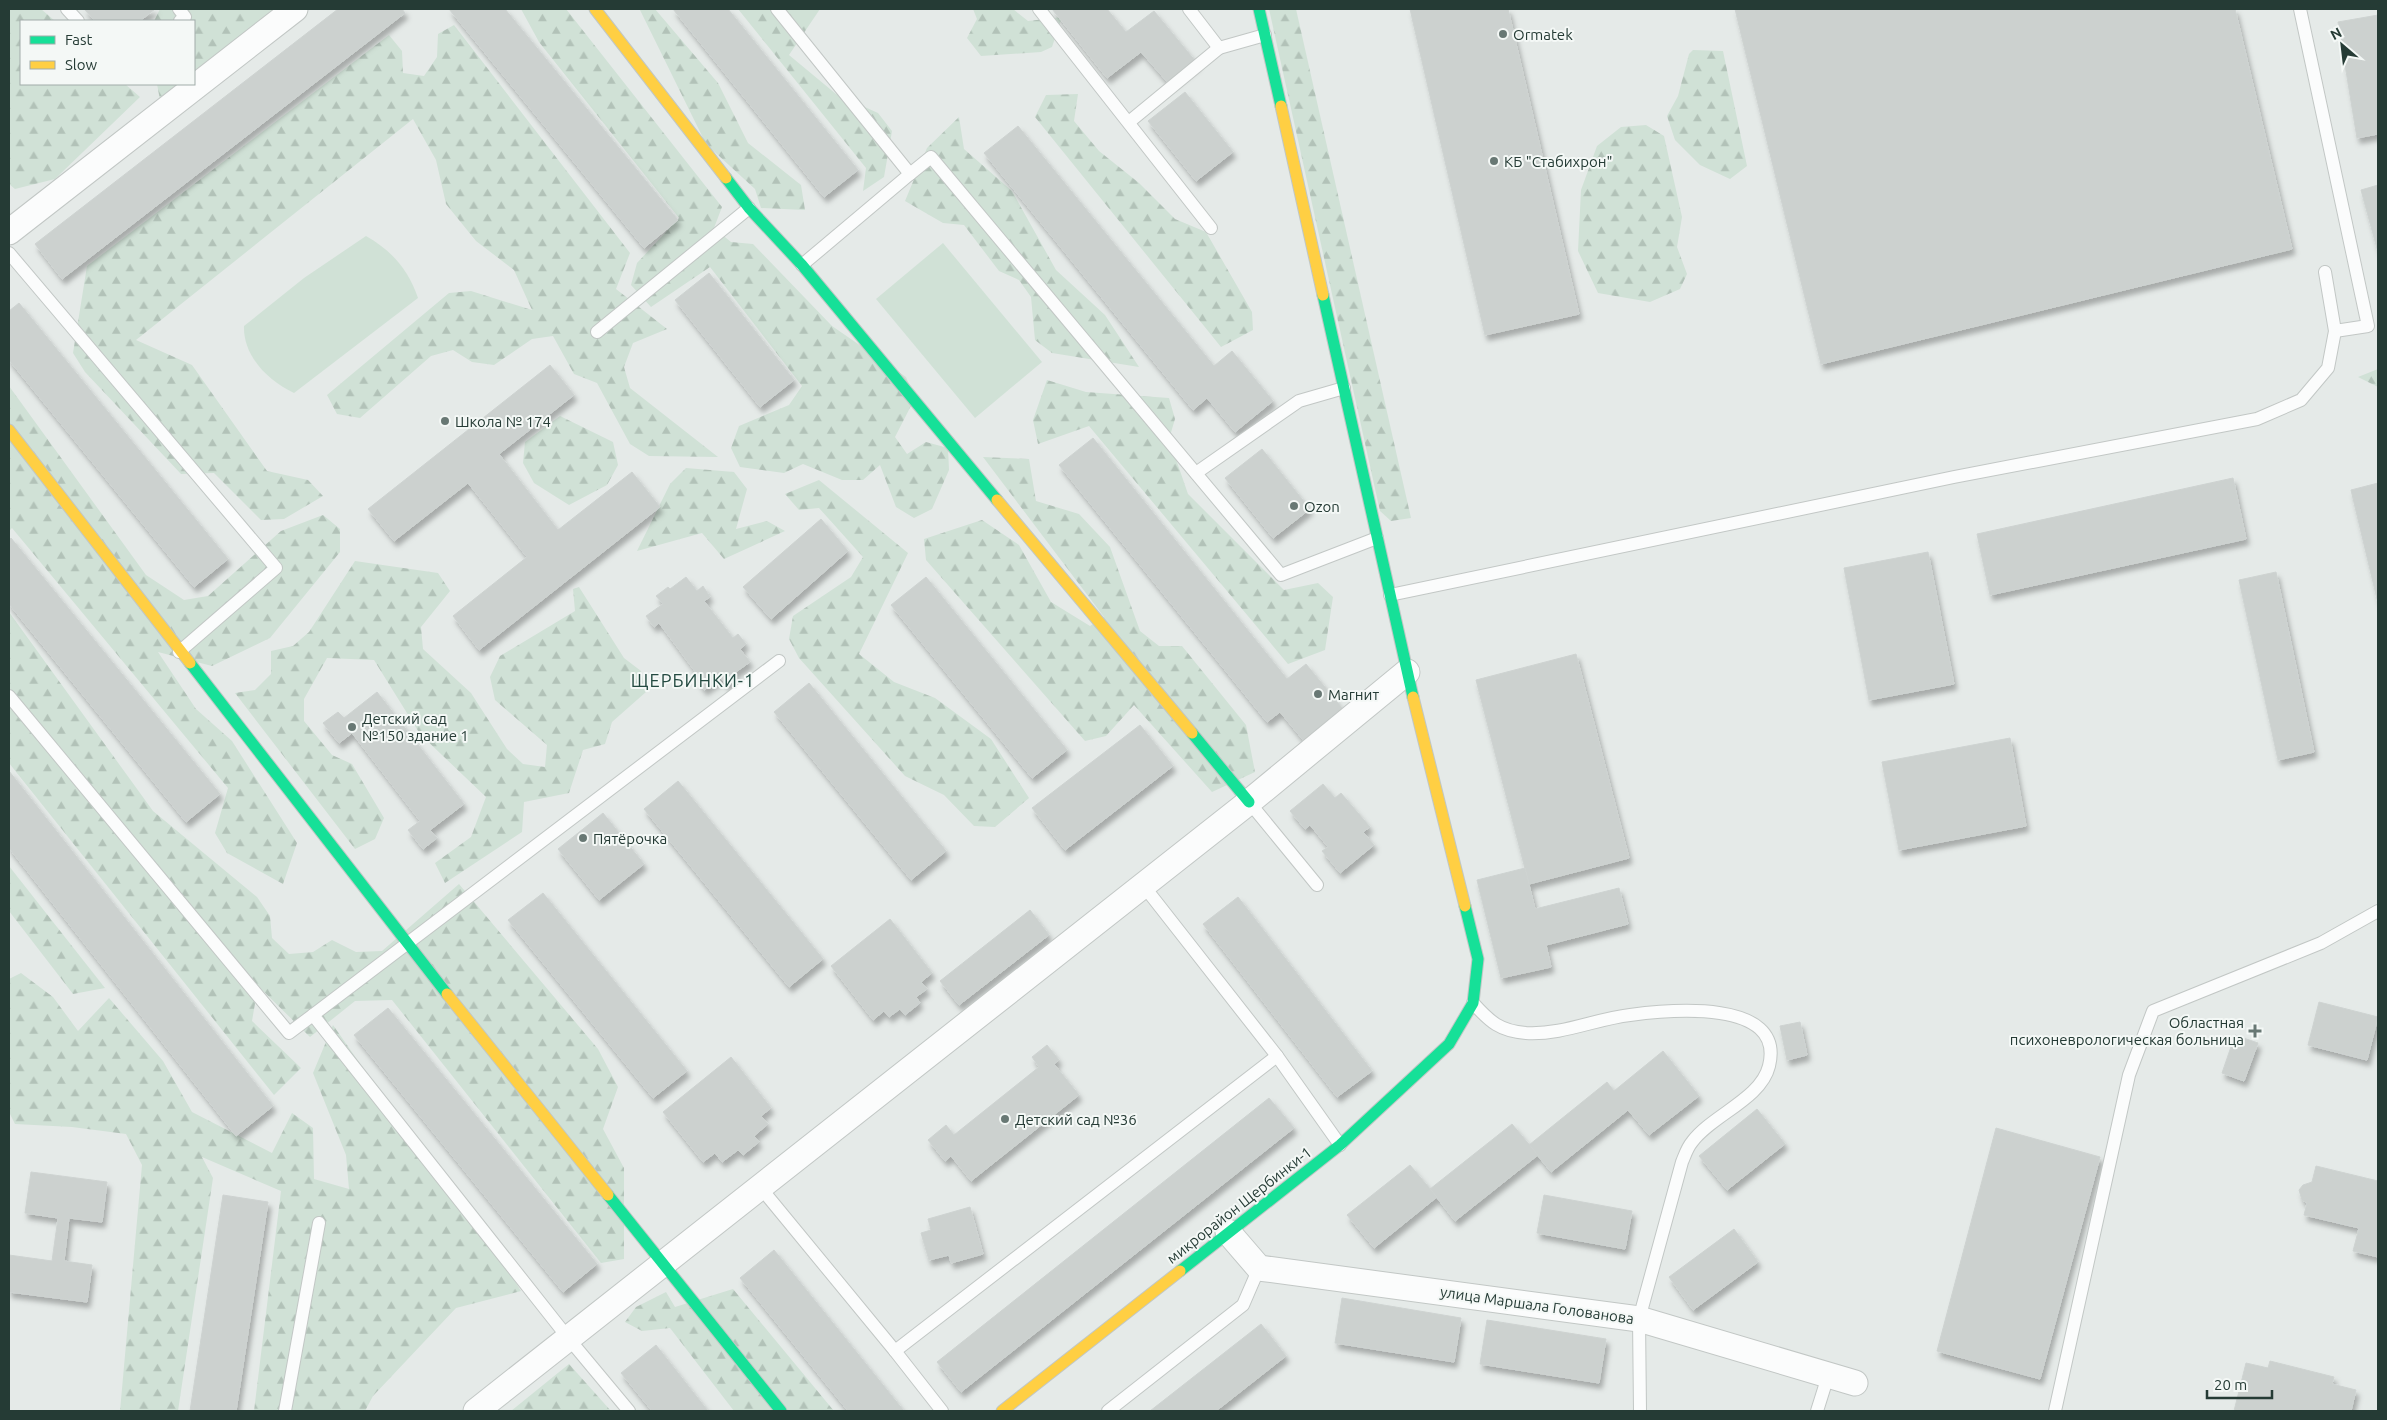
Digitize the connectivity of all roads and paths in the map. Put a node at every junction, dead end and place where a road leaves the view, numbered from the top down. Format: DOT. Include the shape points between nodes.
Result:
graph roads {
  1 [pos="67,9"];
  2 [pos="179,9"];
  3 [pos="295,9"];
  4 [pos="595,9"];
  5 [pos="777,9"];
  6 [pos="1039,9"];
  7 [pos="1189,9"];
  8 [pos="1260,9"];
  9 [pos="2300,9"];
  10 [pos="77,20"];
  11 [pos="181,20"];
  12 [pos="1265,35"];
  13 [pos="1219,48"];
  14 [pos="1129,122"];
  15 [pos="910,174"];
  16 [pos="749,208"];
  17 [pos="1211,228"];
  18 [pos="9,232"];
  19 [pos="9,253"];
  20 [pos="802,265"];
  21 [pos="2326,272"];
  22 [pos="2334,330"];
  23 [pos="597,332"];
  24 [pos="1344,388"];
  25 [pos="9,430"];
  26 [pos="1196,473"];
  27 [pos="1377,538"];
  28 [pos="1390,595"];
  29 [pos="179,652"];
  30 [pos="779,661"];
  31 [pos="1407,672"];
  32 [pos="9,696"];
  33 [pos="1248,802"];
  34 [pos="1143,885"];
  35 [pos="1317,885"];
  36 [pos="2378,911"];
  37 [pos="407,944"];
  38 [pos="1473,1003"];
  39 [pos="312,1015"];
  40 [pos="1278,1056"];
  41 [pos="1340,1144"];
  42 [pos="760,1187"];
  43 [pos="319,1223"];
  44 [pos="1228,1232"];
  45 [pos="664,1264"];
  46 [pos="1259,1268"];
  47 [pos="1639,1319"];
  48 [pos="569,1339"];
  49 [pos="895,1351"];
  50 [pos="1828,1376"];
  51 [pos="1855,1384"];
  52 [pos="285,1411"];
  53 [pos="476,1411"];
  54 [pos="629,1411"];
  55 [pos="780,1411"];
  56 [pos="942,1411"];
  57 [pos="1002,1411"];
  58 [pos="1108,1411"];
  59 [pos="1640,1411"];
  60 [pos="1817,1411"];
  61 [pos="2055,1411"];
  1 -- 10 [label="lane"];
  2 -- 11 [label="lane" via="185,17"];
  3 -- 18 [label="street"];
  4 -- 16 [label="street"];
  5 -- 15 [label="lane"];
  6 -- 14 [label="lane"];
  7 -- 13 [label="lane"];
  8 -- 12 [label="street"];
  9 -- 22 [label="lane" via="2368,326"];
  12 -- 13 [label="lane"];
  12 -- 24 [label="street"];
  13 -- 14 [label="lane"];
  14 -- 17 [label="lane"];
  15 -- 20 [label="lane"];
  15 -- 26 [label="lane" via="931,157"];
  16 -- 20 [label="street"];
  16 -- 23 [label="lane"];
  19 -- 29 [label="lane" via="276,568"];
  20 -- 33 [label="street"];
  21 -- 22 [label="lane"];
  22 -- 28 [label="lane" via="2328,368 2301,400 2257,418 1945,479"];
  24 -- 26 [label="lane" via="1299,401"];
  24 -- 27 [label="street"];
  25 -- 29 [label="street"];
  26 -- 27 [label="lane" via="1281,575"];
  27 -- 28 [label="street"];
  28 -- 31 [label="street"];
  29 -- 37 [label="street"];
  30 -- 37 [label="lane"];
  31 -- 33 [label="street"];
  31 -- 38 [label="street" via="1478,959"];
  32 -- 39 [label="lane" via="289,1033"];
  33 -- 34 [label="street"];
  33 -- 35 [label="lane"];
  34 -- 40 [label="lane"];
  34 -- 42 [label="street"];
  36 -- 61 [label="lane" via="2321,943 2153,1011 2129,1075"];
  37 -- 39 [label="lane"];
  37 -- 45 [label="street"];
  38 -- 41 [label="street, микрорайон Щербинки-1" via="1449,1044"];
  38 -- 47 [label="lane" via="1498,1028 1526,1033 1556,1032 1628,1015 1681,1010 1744,1018 1765,1034 1770,1046 1770,1065 1764,1079 1704,1130 1686,1151"];
  39 -- 48 [label="lane"];
  40 -- 41 [label="lane"];
  40 -- 49 [label="lane"];
  41 -- 44 [label="street, микрорайон Щербинки-1"];
  42 -- 45 [label="street"];
  42 -- 49 [label="lane"];
  43 -- 52 [label="lane"];
  44 -- 46 [label="street"];
  44 -- 57 [label="street, микрорайон Щербинки-1"];
  45 -- 48 [label="street"];
  45 -- 55 [label="street"];
  46 -- 47 [label="street, улица Маршала Голованова"];
  46 -- 58 [label="lane" via="1244,1305"];
  47 -- 50 [label="street, улица Маршала Голованова"];
  47 -- 59 [label="lane"];
  48 -- 53 [label="street"];
  48 -- 54 [label="lane"];
  49 -- 56 [label="lane"];
  50 -- 51 [label="street, улица Маршала Голованова"];
  50 -- 60 [label="lane"];
}
